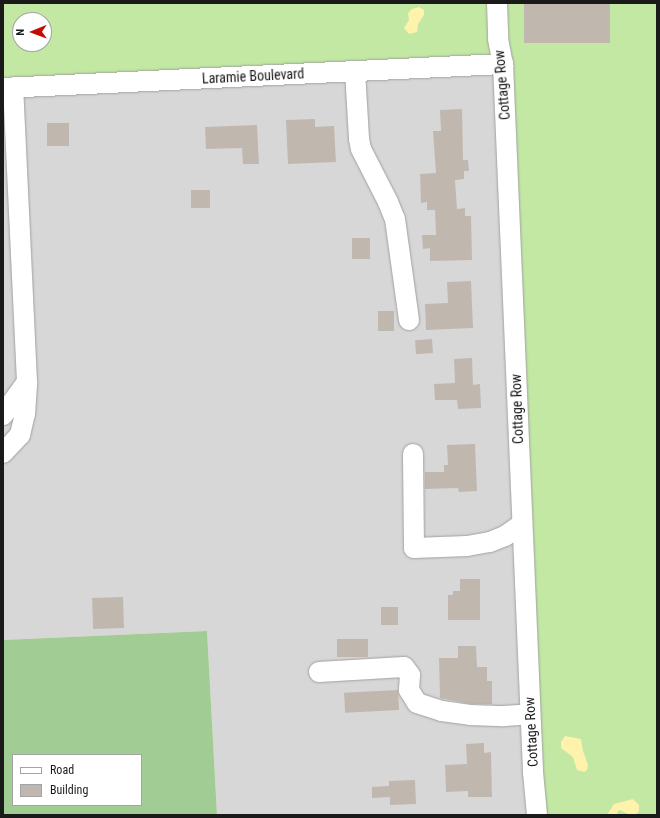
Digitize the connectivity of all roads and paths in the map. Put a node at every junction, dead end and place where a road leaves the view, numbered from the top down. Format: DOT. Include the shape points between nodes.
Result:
graph roads {
  1 [pos="497,3"];
  2 [pos="503,64"];
  3 [pos="355,71"];
  4 [pos="8,88"];
  5 [pos="409,320"];
  6 [pos="27,382"];
  7 [pos="3,415"];
  8 [pos="3,453"];
  9 [pos="413,454"];
  10 [pos="522,524"];
  11 [pos="319,672"];
  12 [pos="530,714"];
  13 [pos="537,815"];
  1 -- 2 [label="street, Cottage Row" via="498,39"];
  2 -- 3 [label="street, Laramie Boulevard"];
  2 -- 10 [label="street, Cottage Row"];
  3 -- 4 [label="street, Laramie Boulevard"];
  3 -- 5 [label="street" via="361,149 395,219"];
  4 -- 6 [label="street"];
  6 -- 7 [label="street"];
  6 -- 8 [label="street" via="26,414 20,435"];
  9 -- 10 [label="street" via="414,548 467,546 490,542 505,536"];
  10 -- 12 [label="street, Cottage Row"];
  11 -- 12 [label="street" via="404,667 410,675 409,690 417,703 442,711 470,715"];
  12 -- 13 [label="street, Cottage Row"];
}
